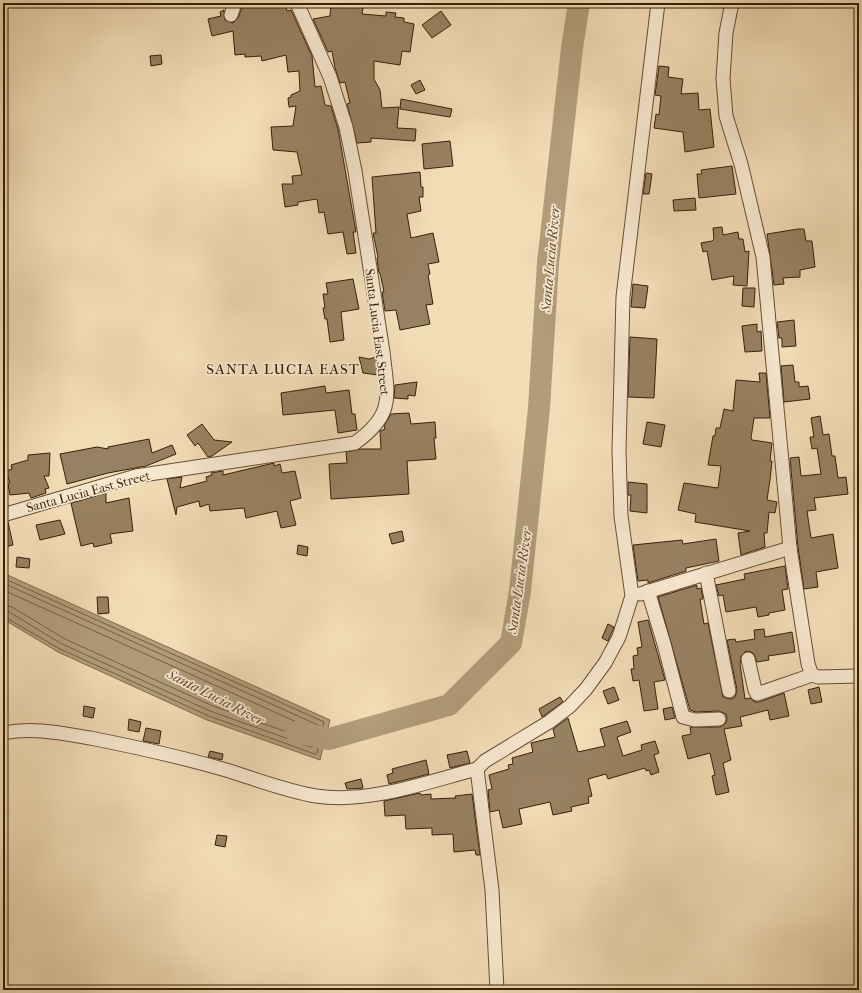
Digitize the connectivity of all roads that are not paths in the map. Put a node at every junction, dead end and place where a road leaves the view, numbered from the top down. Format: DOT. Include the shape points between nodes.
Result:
graph roads {
  1 [pos="297,3"];
  2 [pos="658,3"];
  3 [pos="732,3"];
  4 [pos="3,515"];
  5 [pos="790,548"];
  6 [pos="706,573"];
  7 [pos="648,591"];
  8 [pos="632,596"];
  9 [pos="748,659"];
  10 [pos="812,675"];
  11 [pos="859,676"];
  12 [pos="729,691"];
  13 [pos="719,719"];
  14 [pos="3,733"];
  15 [pos="477,769"];
  16 [pos="497,990"];
  1 -- 4 [label="street, Santa Lucia East Street" via="334,90 346,127 355,171 388,399 378,423 355,443 136,476"];
  2 -- 8 [label="street" via="623,297 621,516"];
  3 -- 5 [label="street" via="726,33 723,79 726,116 741,164 763,257"];
  5 -- 6 [label="street"];
  5 -- 10 [label="street" via="808,664"];
  6 -- 7 [label="street"];
  6 -- 12 [label="street"];
  7 -- 8 [label="street"];
  7 -- 13 [label="street" via="683,717 695,720"];
  8 -- 15 [label="street" via="612,650 581,695 549,722 485,761"];
  9 -- 10 [label="street" via="757,694"];
  10 -- 11 [label="street" via="826,678"];
  14 -- 15 [label="street" via="42,730 128,745 305,793 332,797 365,797"];
  15 -- 16 [label="street" via="491,884"];
}
